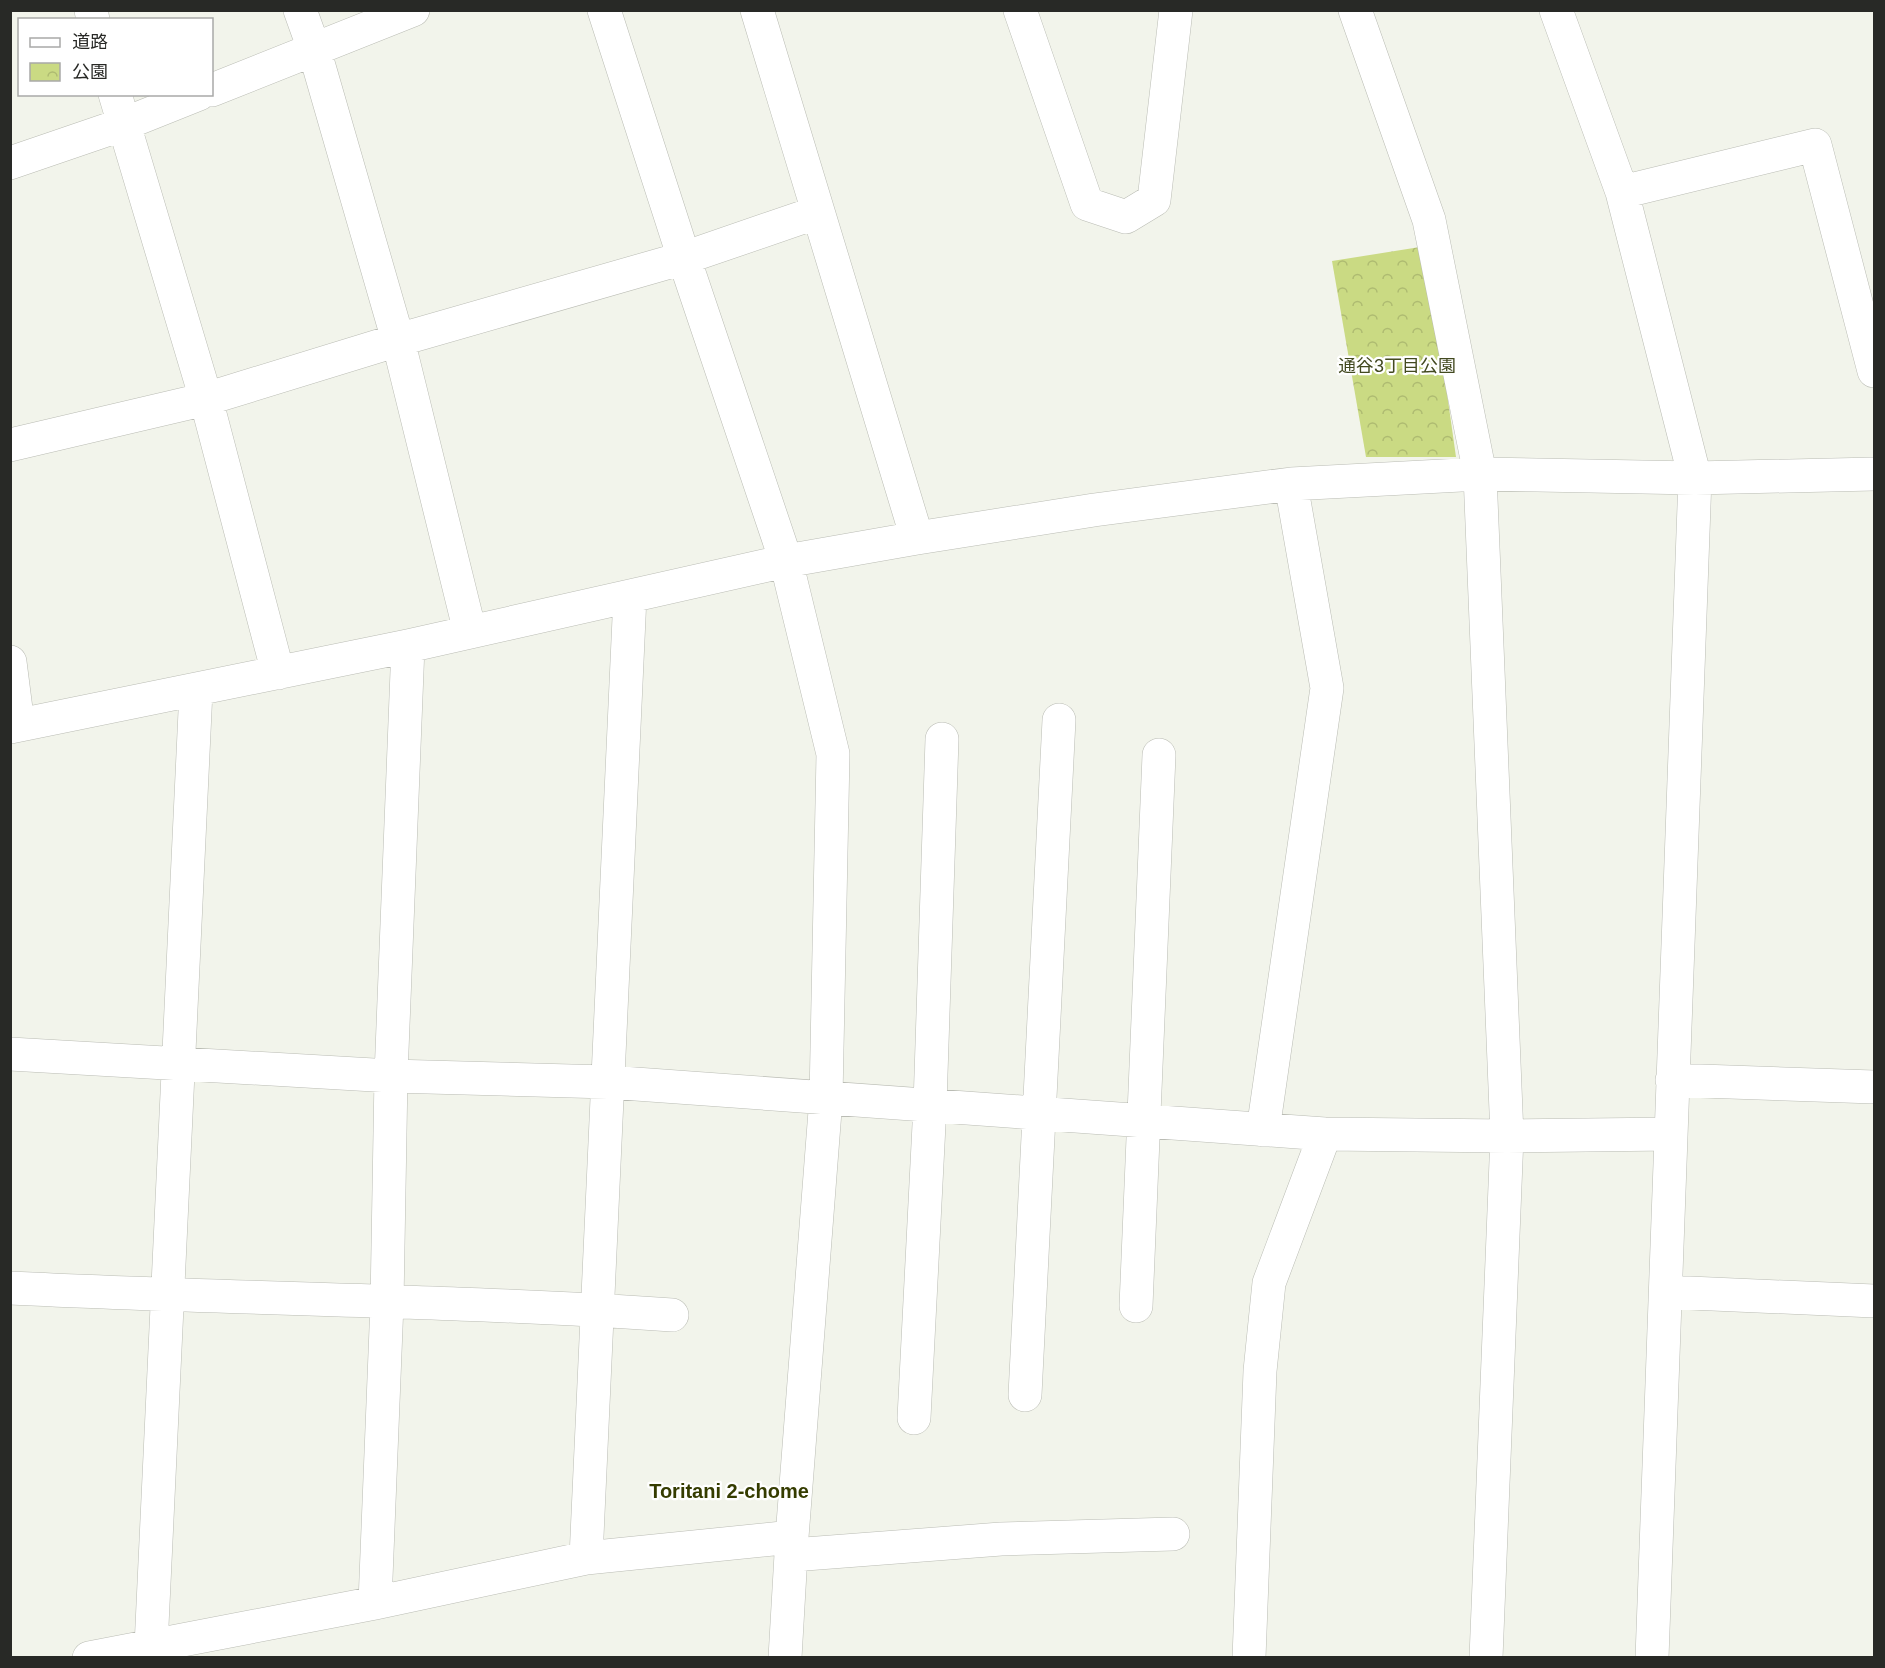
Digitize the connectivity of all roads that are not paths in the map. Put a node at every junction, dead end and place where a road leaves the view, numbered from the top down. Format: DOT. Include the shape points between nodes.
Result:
graph roads {
  1 [pos="300,10"];
  2 [pos="413,10"];
  3 [pos="604,10"];
  4 [pos="757,10"];
  5 [pos="1020,10"];
  6 [pos="1176,10"];
  7 [pos="1355,10"];
  8 [pos="1556,10"];
  9 [pos="314,49"];
  10 [pos="213,90"];
  11 [pos="188,96"];
  12 [pos="119,109"];
  13 [pos="10,163"];
  14 [pos="1622,192"];
  15 [pos="818,212"];
  16 [pos="684,258"];
  17 [pos="398,340"];
  18 [pos="1875,371"];
  19 [pos="206,399"];
  20 [pos="10,445"];
  21 [pos="1480,474"];
  22 [pos="1875,474"];
  23 [pos="1695,478"];
  24 [pos="1291,484"];
  25 [pos="917,538"];
  26 [pos="786,561"];
  27 [pos="630,596"];
  28 [pos="470,632"];
  29 [pos="408,646"];
  30 [pos="10,662"];
  31 [pos="278,673"];
  32 [pos="196,690"];
  33 [pos="1059,720"];
  34 [pos="14,726"];
  35 [pos="942,739"];
  36 [pos="1159,755"];
  37 [pos="10,1054"];
  38 [pos="177,1064"];
  39 [pos="391,1076"];
  40 [pos="1672,1080"];
  41 [pos="608,1082"];
  42 [pos="1875,1087"];
  43 [pos="826,1098"];
  44 [pos="930,1105"];
  45 [pos="1038,1113"];
  46 [pos="1144,1121"];
  47 [pos="1263,1130"];
  48 [pos="1325,1134"];
  49 [pos="1671,1134"];
  50 [pos="1507,1136"];
  51 [pos="10,1288"];
  52 [pos="1666,1292"];
  53 [pos="168,1296"];
  54 [pos="1875,1301"];
  55 [pos="387,1303"];
  56 [pos="1136,1306"];
  57 [pos="597,1310"];
  58 [pos="672,1315"];
  59 [pos="1025,1395"];
  60 [pos="914,1418"];
  61 [pos="1173,1534"];
  62 [pos="792,1546"];
  63 [pos="586,1558"];
  64 [pos="375,1603"];
  65 [pos="150,1647"];
  66 [pos="88,1658"];
  67 [pos="785,1658"];
  68 [pos="1249,1658"];
  69 [pos="1486,1658"];
  70 [pos="1652,1658"];
  1 -- 9 [label="street"];
  2 -- 9 [label="street"];
  3 -- 16 [label="street"];
  4 -- 15 [label="street"];
  5 -- 6 [label="street" via="1087,204 1125,217 1154,200"];
  7 -- 21 [label="street" via="1429,220"];
  8 -- 14 [label="street"];
  9 -- 10 [label="street"];
  9 -- 17 [label="street"];
  11 -- 12 [label="street"];
  12 -- 13 [label="street"];
  12 -- 19 [label="street"];
  14 -- 18 [label="street" via="1815,145"];
  14 -- 23 [label="street"];
  15 -- 16 [label="street"];
  15 -- 25 [label="street"];
  16 -- 17 [label="street"];
  16 -- 26 [label="street"];
  17 -- 19 [label="street"];
  17 -- 28 [label="street"];
  19 -- 20 [label="street"];
  19 -- 31 [label="street"];
  21 -- 23 [label="street"];
  21 -- 24 [label="street"];
  21 -- 50 [label="street"];
  22 -- 23 [label="street"];
  23 -- 40 [label="street"];
  24 -- 25 [label="street"];
  24 -- 47 [label="street" via="1327,688"];
  25 -- 26 [label="street"];
  26 -- 27 [label="street"];
  26 -- 43 [label="street" via="833,754"];
  27 -- 28 [label="street"];
  27 -- 41 [label="street"];
  28 -- 29 [label="street"];
  29 -- 31 [label="street"];
  29 -- 39 [label="street"];
  30 -- 34 [label="street"];
  31 -- 32 [label="street"];
  32 -- 34 [label="street"];
  32 -- 38 [label="street"];
  33 -- 45 [label="street"];
  35 -- 44 [label="street"];
  36 -- 46 [label="street"];
  37 -- 38 [label="street"];
  38 -- 39 [label="street"];
  38 -- 53 [label="street"];
  39 -- 41 [label="street"];
  39 -- 55 [label="street"];
  40 -- 42 [label="street"];
  40 -- 49 [label="street"];
  41 -- 43 [label="street"];
  41 -- 57 [label="street"];
  43 -- 44 [label="street"];
  43 -- 62 [label="street"];
  44 -- 45 [label="street"];
  44 -- 60 [label="street"];
  45 -- 46 [label="street"];
  45 -- 59 [label="street"];
  46 -- 47 [label="street"];
  46 -- 56 [label="street"];
  47 -- 48 [label="street"];
  48 -- 50 [label="street"];
  48 -- 68 [label="street" via="1269,1283 1260,1371"];
  49 -- 50 [label="street"];
  49 -- 52 [label="street"];
  50 -- 69 [label="street"];
  51 -- 53 [label="street"];
  52 -- 54 [label="street"];
  52 -- 70 [label="street"];
  53 -- 55 [label="street"];
  53 -- 65 [label="street"];
  55 -- 57 [label="street"];
  55 -- 64 [label="street"];
  57 -- 58 [label="street"];
  57 -- 63 [label="street"];
  61 -- 62 [label="street"];
  62 -- 63 [label="street"];
  62 -- 67 [label="street"];
  63 -- 64 [label="street"];
  64 -- 65 [label="street"];
  65 -- 66 [label="street"];
}
